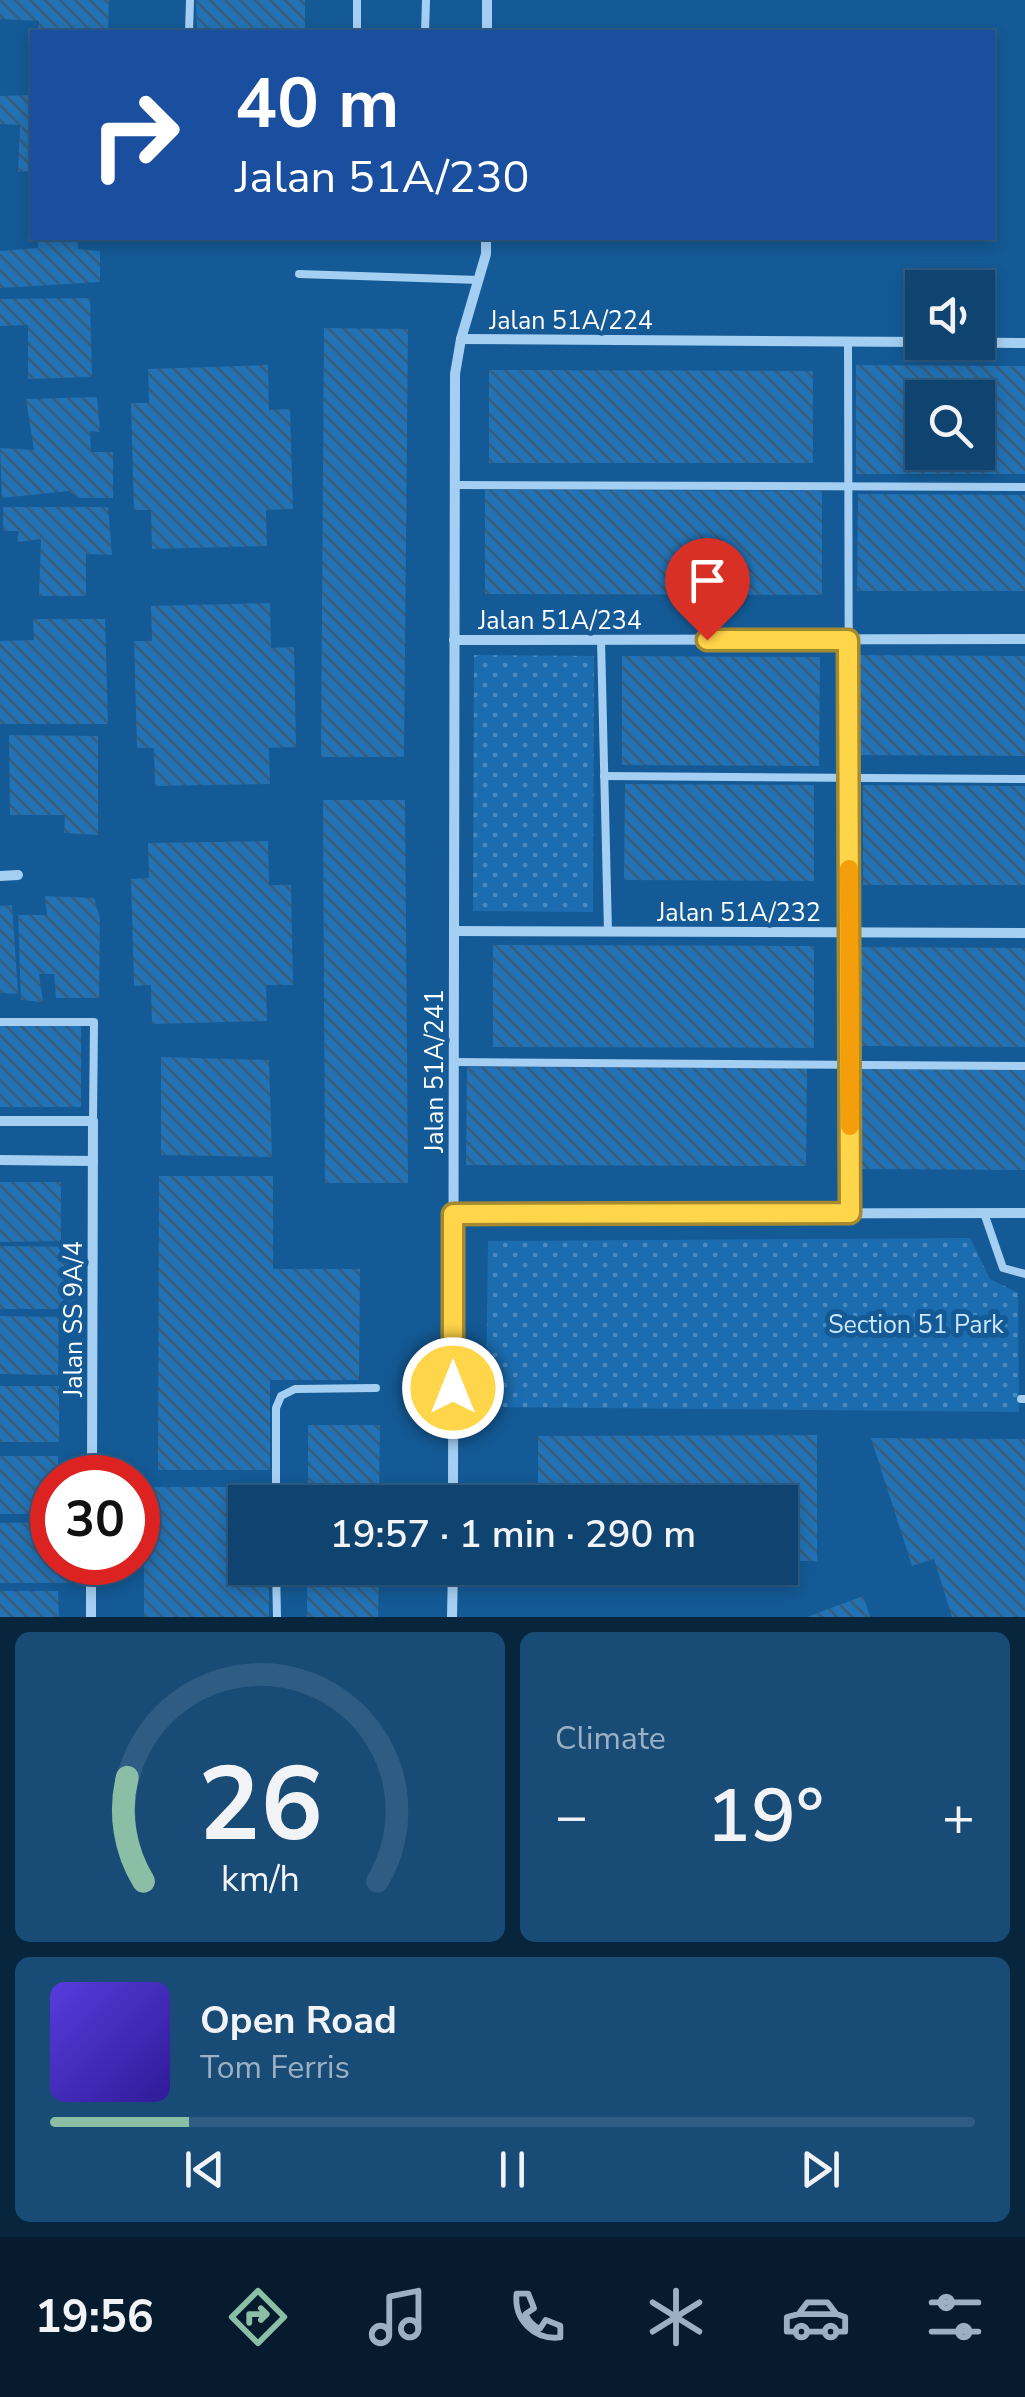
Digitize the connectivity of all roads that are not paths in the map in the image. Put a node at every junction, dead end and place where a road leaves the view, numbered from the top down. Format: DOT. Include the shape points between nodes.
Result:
graph roads {
  1 [pos="190,0"];
  2 [pos="358,0"];
  3 [pos="426,0"];
  4 [pos="488,0"];
  5 [pos="189,30"];
  6 [pos="358,30"];
  7 [pos="426,30"];
  8 [pos="487,30"];
  9 [pos="486,240"];
  10 [pos="299,274"];
  11 [pos="479,280"];
  12 [pos="461,339"];
  13 [pos="848,342"];
  14 [pos="905,342"];
  15 [pos="995,343"];
  16 [pos="1025,343"];
  17 [pos="455,486"];
  18 [pos="848,486"];
  19 [pos="1025,487"];
  20 [pos="1025,639"];
  21 [pos="454,640"];
  22 [pos="601,640"];
  23 [pos="848,640"];
  24 [pos="604,776"];
  25 [pos="849,778"];
  26 [pos="1025,779"];
  27 [pos="0,876"];
  28 [pos="18,876"];
  29 [pos="454,932"];
  30 [pos="608,932"];
  31 [pos="849,933"];
  32 [pos="1025,933"];
  33 [pos="0,1022"];
  34 [pos="454,1062"];
  35 [pos="850,1066"];
  36 [pos="1025,1066"];
  37 [pos="0,1121"];
  38 [pos="93,1121"];
  39 [pos="0,1160"];
  40 [pos="94,1160"];
  41 [pos="850,1213"];
  42 [pos="984,1213"];
  43 [pos="1025,1213"];
  44 [pos="453,1214"];
  45 [pos="1025,1274"];
  46 [pos="376,1388"];
  47 [pos="92,1455"];
  48 [pos="276,1485"];
  49 [pos="453,1485"];
  50 [pos="91,1585"];
  51 [pos="276,1585"];
  52 [pos="453,1585"];
  53 [pos="91,1617"];
  54 [pos="276,1617"];
  55 [pos="452,1617"];
  1 -- 5 [label="lane"];
  2 -- 6 [label="lane"];
  3 -- 7 [label="lane"];
  4 -- 8 [label="street"];
  9 -- 11 [label="street"];
  10 -- 11 [label="lane"];
  11 -- 12 [label="street"];
  12 -- 13 [label="street, Jalan 51A/224"];
  12 -- 17 [label="street, Jalan 51A/224"];
  13 -- 14 [label="street, Jalan 51A/224"];
  13 -- 18 [label="lane"];
  15 -- 16 [label="street, Jalan 51A/224"];
  17 -- 18 [label="lane"];
  17 -- 21 [label="street, Jalan 51A/224"];
  18 -- 19 [label="lane"];
  18 -- 23 [label="lane"];
  20 -- 23 [label="street, Jalan 51A/234"];
  21 -- 22 [label="street, Jalan 51A/234"];
  21 -- 29 [label="street, Jalan 51A/241"];
  22 -- 23 [label="street, Jalan 51A/234"];
  22 -- 24 [label="lane"];
  23 -- 25 [label="lane"];
  24 -- 25 [label="lane"];
  24 -- 30 [label="lane"];
  25 -- 26 [label="lane"];
  25 -- 31 [label="lane"];
  27 -- 28 [label="street"];
  29 -- 30 [label="street, Jalan 51A/232"];
  29 -- 34 [label="street, Jalan 51A/241"];
  30 -- 31 [label="street, Jalan 51A/232"];
  31 -- 32 [label="street, Jalan 51A/232"];
  31 -- 35 [label="lane"];
  33 -- 38 [label="lane" via="94,1022"];
  34 -- 35 [label="lane"];
  34 -- 44 [label="street, Jalan 51A/241"];
  35 -- 36 [label="lane"];
  35 -- 41 [label="lane"];
  37 -- 38 [label="street"];
  38 -- 40 [label="street, Jalan SS 9A/4"];
  39 -- 40 [label="street"];
  40 -- 47 [label="street, Jalan SS 9A/4"];
  41 -- 42 [label="street"];
  41 -- 44 [label="street"];
  42 -- 43 [label="street"];
  42 -- 45 [label="lane" via="1004,1268"];
  44 -- 49 [label="street, Jalan 51A/241"];
  46 -- 48 [label="lane" via="296,1389 281,1396"];
  50 -- 53 [label="street"];
  51 -- 54 [label="lane"];
  52 -- 55 [label="street"];
}
